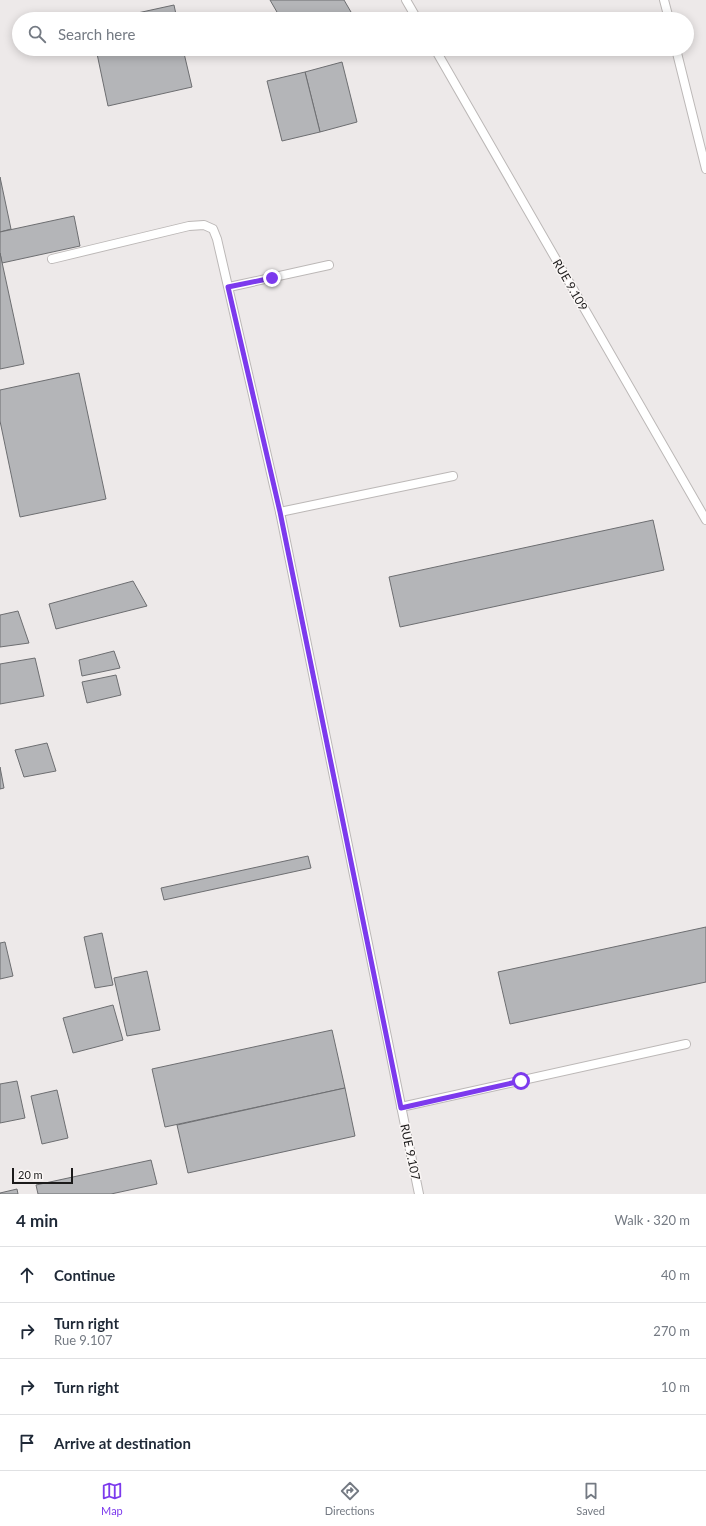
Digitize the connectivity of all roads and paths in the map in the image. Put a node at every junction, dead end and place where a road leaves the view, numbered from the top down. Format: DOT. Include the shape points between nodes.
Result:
graph roads {
  1 [pos="406,0"];
  2 [pos="664,0"];
  3 [pos="413,12"];
  4 [pos="667,12"];
  5 [pos="439,56"];
  6 [pos="678,56"];
  7 [pos="706,169"];
  8 [pos="52,259"];
  9 [pos="329,265"];
  10 [pos="228,287"];
  11 [pos="453,476"];
  12 [pos="280,512"];
  13 [pos="706,520"];
  14 [pos="686,1044"];
  15 [pos="401,1108"];
  16 [pos="419,1194"];
  1 -- 3 [label="lane"];
  2 -- 4 [label="lane"];
  5 -- 13 [label="lane, RUE 9.109"];
  6 -- 7 [label="lane"];
  8 -- 10 [label="lane, RUE 9.107" via="189,226 204,225 213,229 217,239"];
  9 -- 10 [label="lane"];
  10 -- 12 [label="lane, RUE 9.107"];
  11 -- 12 [label="lane"];
  12 -- 15 [label="lane, RUE 9.107"];
  14 -- 15 [label="lane"];
  15 -- 16 [label="lane, RUE 9.107"];
}
